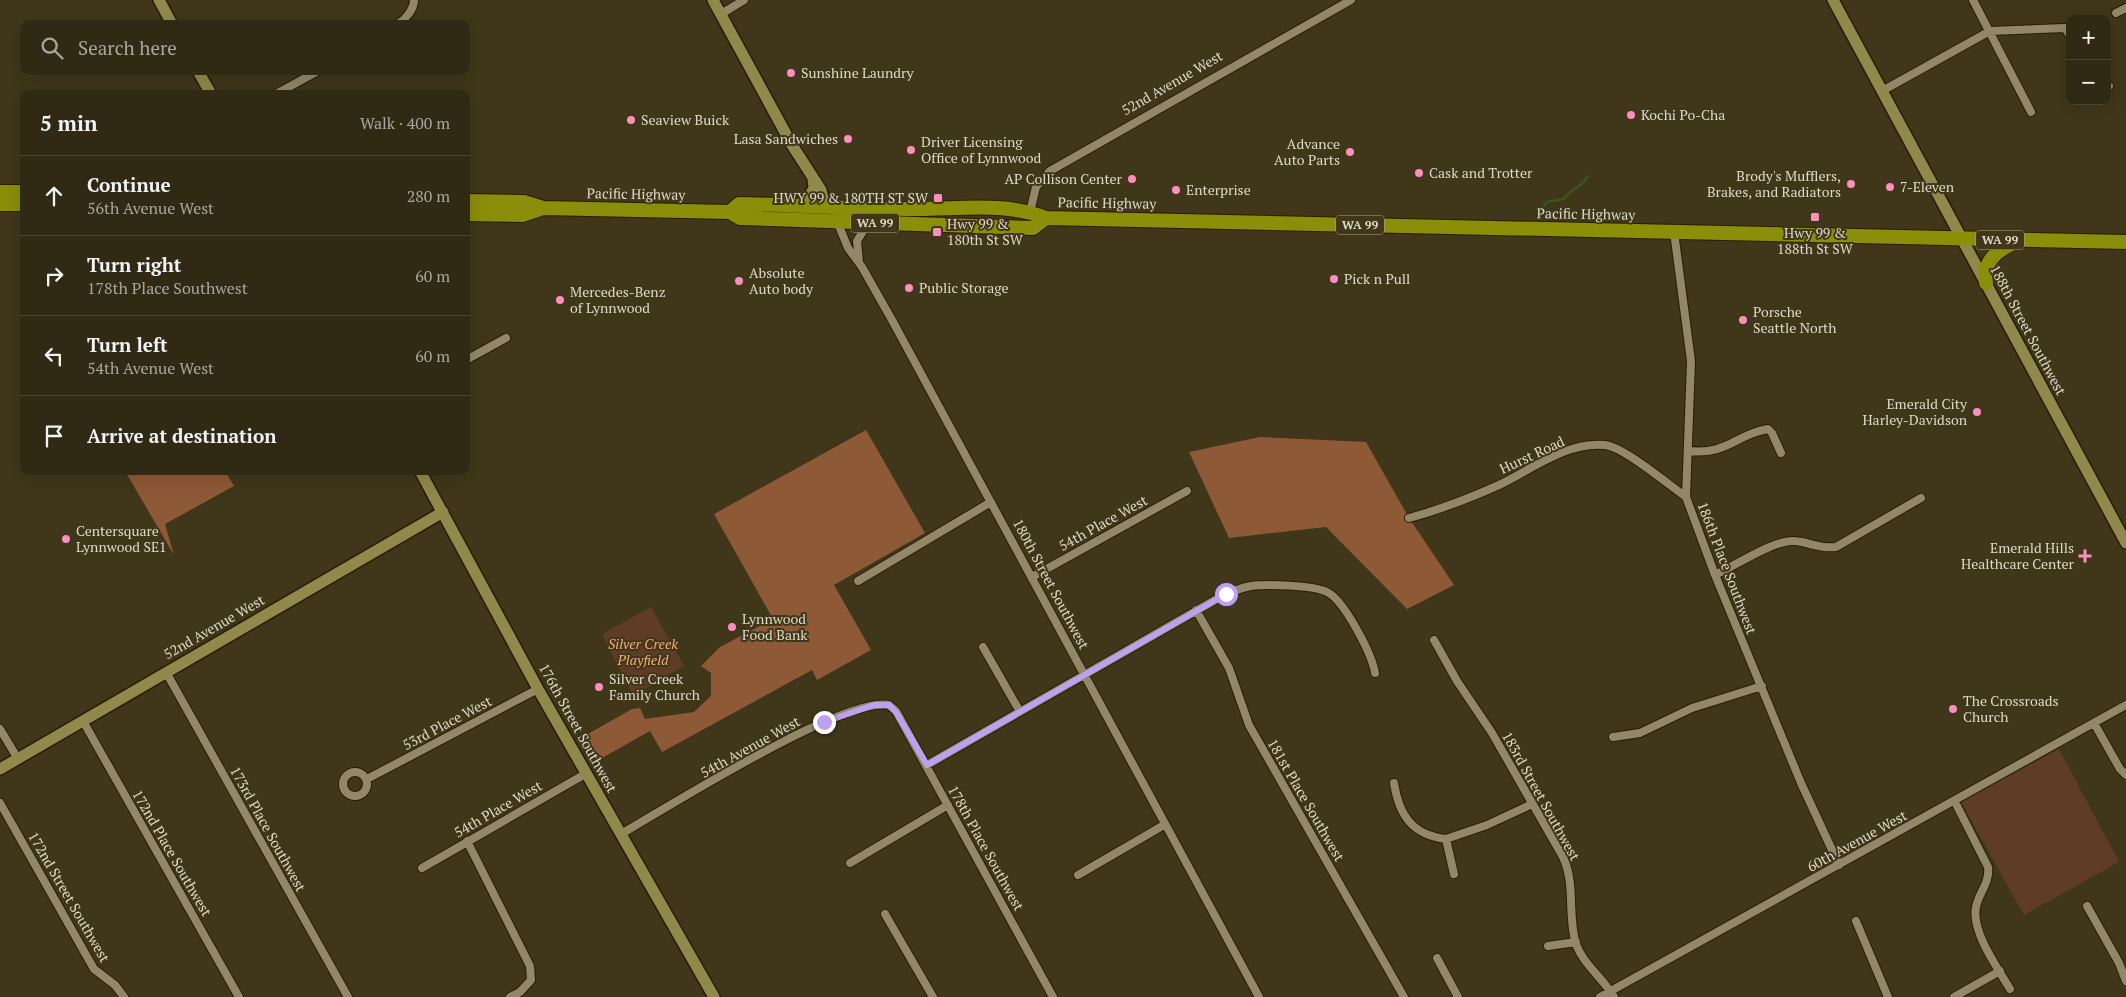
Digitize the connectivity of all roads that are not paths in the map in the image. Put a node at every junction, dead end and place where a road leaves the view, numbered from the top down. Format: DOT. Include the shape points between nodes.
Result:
graph roads {
  1 [pos="158,0"];
  2 [pos="414,0"];
  3 [pos="713,0"];
  4 [pos="744,0"];
  5 [pos="1351,0"];
  6 [pos="1833,0"];
  7 [pos="1973,0"];
  8 [pos="2126,8"];
  9 [pos="2116,13"];
  10 [pos="720,14"];
  11 [pos="170,20"];
  12 [pos="404,20"];
  13 [pos="2066,30"];
  14 [pos="1990,31"];
  15 [pos="200,75"];
  16 [pos="311,75"];
  17 [pos="209,90"];
  18 [pos="283,90"];
  19 [pos="1882,91"];
  20 [pos="2031,112"];
  21 [pos="813,179"];
  22 [pos="0,192"];
  23 [pos="20,192"];
  24 [pos="470,200"];
  25 [pos="502,201"];
  26 [pos="0,204"];
  27 [pos="20,204"];
  28 [pos="803,206"];
  29 [pos="825,206"];
  30 [pos="470,207"];
  31 [pos="543,208"];
  32 [pos="902,209"];
  33 [pos="730,212"];
  34 [pos="1030,212"];
  35 [pos="470,214"];
  36 [pos="1046,218"];
  37 [pos="787,220"];
  38 [pos="837,222"];
  39 [pos="868,222"];
  40 [pos="1003,227"];
  41 [pos="1674,232"];
  42 [pos="1962,238"];
  43 [pos="2021,240"];
  44 [pos="2126,242"];
  45 [pos="860,264"];
  46 [pos="1986,283"];
  47 [pos="506,338"];
  48 [pos="470,358"];
  49 [pos="1689,450"];
  50 [pos="1781,453"];
  51 [pos="422,475"];
  52 [pos="1187,491"];
  53 [pos="1686,497"];
  54 [pos="1921,498"];
  55 [pos="991,502"];
  56 [pos="443,512"];
  57 [pos="1409,518"];
  58 [pos="2126,543"];
  59 [pos="1715,576"];
  60 [pos="1032,577"];
  61 [pos="858,580"];
  62 [pos="1196,610"];
  63 [pos="1434,640"];
  64 [pos="983,647"];
  65 [pos="166,672"];
  66 [pos="1375,673"];
  67 [pos="1083,675"];
  68 [pos="1762,686"];
  69 [pos="538,688"];
  70 [pos="2126,705"];
  71 [pos="1019,710"];
  72 [pos="896,712"];
  73 [pos="83,721"];
  74 [pos="2094,723"];
  75 [pos="0,729"];
  76 [pos="1613,737"];
  77 [pos="18,759"];
  78 [pos="927,765"];
  79 [pos="0,769"];
  80 [pos="587,773"];
  81 [pos="2126,776"];
  82 [pos="367,779"];
  83 [pos="1394,783"];
  84 [pos="1955,802"];
  85 [pos="0,803"];
  86 [pos="1532,804"];
  87 [pos="948,805"];
  88 [pos="1164,825"];
  89 [pos="621,834"];
  90 [pos="1446,839"];
  91 [pos="467,841"];
  92 [pos="850,864"];
  93 [pos="1839,865"];
  94 [pos="422,868"];
  95 [pos="1454,874"];
  96 [pos="1078,875"];
  97 [pos="2086,906"];
  98 [pos="885,914"];
  99 [pos="1856,921"];
  100 [pos="1576,942"];
  101 [pos="1548,946"];
  102 [pos="1437,958"];
  103 [pos="2000,972"];
  104 [pos="2126,981"];
  105 [pos="2010,989"];
  106 [pos="1612,994"];
  107 [pos="124,997"];
  108 [pos="239,997"];
  109 [pos="348,997"];
  110 [pos="510,997"];
  111 [pos="714,997"];
  112 [pos="933,997"];
  113 [pos="1053,997"];
  114 [pos="1258,997"];
  115 [pos="1404,997"];
  116 [pos="1458,997"];
  117 [pos="1600,997"];
  118 [pos="1888,997"];
  119 [pos="1954,997"];
  1 -- 11 [label="street"];
  2 -- 12 [label="street" via="414,6"];
  3 -- 10 [label="street"];
  4 -- 10 [label="street"];
  5 -- 34 [label="street, 52nd Avenue West" via="1050,171 1036,187"];
  6 -- 19 [label="street, 188th Street Southwest"];
  7 -- 14 [label="street"];
  8 -- 9 [label="street"];
  10 -- 21 [label="street"];
  13 -- 14 [label="street"];
  14 -- 19 [label="street"];
  14 -- 20 [label="street"];
  15 -- 17 [label="street"];
  16 -- 18 [label="street"];
  19 -- 42 [label="street, 188th Street Southwest"];
  21 -- 28 [label="street" via="814,188"];
  21 -- 29 [label="street" via="823,194"];
  22 -- 23 [label="highway"];
  24 -- 25 [label="highway, Pacific Highway / WA 99"];
  25 -- 30 [label="highway" via="492,207"];
  25 -- 31 [label="highway, Pacific Highway / WA 99" via="524,202"];
  26 -- 27 [label="highway"];
  28 -- 29 [label="highway, Pacific Highway / WA 99"];
  28 -- 33 [label="highway, Pacific Highway / WA 99" via="739,204"];
  29 -- 32 [label="highway, Pacific Highway / WA 99"];
  29 -- 37 [label="highway" via="816,214 803,214"];
  31 -- 33 [label="highway, Pacific Highway / WA 99"];
  31 -- 35 [label="highway, Pacific Highway / WA 99" via="522,214"];
  32 -- 34 [label="highway, Pacific Highway / WA 99" via="978,208"];
  32 -- 38 [label="highway" via="879,215 847,216"];
  33 -- 37 [label="highway, Pacific Highway / WA 99" via="740,218"];
  34 -- 36 [label="highway, Pacific Highway / WA 99"];
  34 -- 40 [label="highway"];
  36 -- 40 [label="highway, Pacific Highway / WA 99" via="1033,228"];
  36 -- 41 [label="highway, Pacific Highway / WA 99"];
  37 -- 38 [label="highway, Pacific Highway / WA 99"];
  38 -- 39 [label="highway, Pacific Highway / WA 99"];
  38 -- 45 [label="street, 180th Street Southwest" via="848,248"];
  39 -- 40 [label="highway, Pacific Highway / WA 99"];
  39 -- 45 [label="street" via="857,241"];
  41 -- 42 [label="highway, Pacific Highway / WA 99"];
  41 -- 49 [label="street, 186th Place Southwest" via="1691,362"];
  42 -- 43 [label="highway, Pacific Highway / WA 99"];
  42 -- 46 [label="street, 188th Street Southwest"];
  43 -- 44 [label="highway, Pacific Highway / WA 99"];
  43 -- 46 [label="highway" via="1990,259 1985,273"];
  45 -- 55 [label="street, 180th Street Southwest"];
  46 -- 58 [label="street, 188th Street Southwest"];
  47 -- 48 [label="street"];
  49 -- 50 [label="street" via="1719,450 1768,430"];
  49 -- 53 [label="street, 186th Place Southwest"];
  51 -- 56 [label="street, 176th Street Southwest"];
  52 -- 60 [label="street, 54th Place West"];
  53 -- 57 [label="street, Hurst Road" via="1628,456 1606,445 1566,450 1496,486"];
  53 -- 59 [label="street, 186th Place Southwest"];
  54 -- 59 [label="street" via="1836,547 1822,548 1794,541 1780,543"];
  55 -- 60 [label="street, 180th Street Southwest"];
  55 -- 61 [label="street"];
  56 -- 65 [label="street, 52nd Avenue West"];
  56 -- 69 [label="street, 176th Street Southwest"];
  59 -- 68 [label="street, 186th Place Southwest"];
  60 -- 67 [label="street, 180th Street Southwest"];
  62 -- 66 [label="street" via="1250,586 1326,591 1340,603 1373,660"];
  62 -- 67 [label="street"];
  62 -- 115 [label="street, 181st Place Southwest" via="1229,668 1249,725"];
  63 -- 86 [label="street, 183rd Street Southwest"];
  64 -- 71 [label="street"];
  65 -- 73 [label="street, 52nd Avenue West"];
  65 -- 109 [label="street, 173rd Place Southwest"];
  67 -- 71 [label="street"];
  67 -- 88 [label="street, 180th Street Southwest"];
  68 -- 76 [label="street" via="1692,708 1640,733"];
  68 -- 93 [label="street, 186th Place Southwest"];
  69 -- 80 [label="street, 176th Street Southwest"];
  69 -- 82 [label="street, 53rd Place West"];
  70 -- 74 [label="street, 60th Avenue West"];
  71 -- 78 [label="street"];
  72 -- 78 [label="street, 178th Place Southwest"];
  72 -- 89 [label="street, 54th Avenue West" via="889,705 881,704 824,722"];
  73 -- 77 [label="street, 52nd Avenue West"];
  73 -- 108 [label="street, 172nd Place Southwest"];
  74 -- 81 [label="street"];
  74 -- 84 [label="street, 60th Avenue West"];
  75 -- 77 [label="street"];
  77 -- 79 [label="street, 52nd Avenue West"];
  78 -- 87 [label="street, 178th Place Southwest"];
  80 -- 89 [label="street, 176th Street Southwest"];
  80 -- 91 [label="street, 54th Place West"];
  83 -- 90 [label="street" via="1398,803 1414,827 1433,838"];
  84 -- 93 [label="street, 60th Avenue West"];
  84 -- 103 [label="street" via="1988,867 1989,877 1976,906 1976,922 1978,932"];
  85 -- 107 [label="street, 172nd Street Southwest" via="94,969 115,985"];
  86 -- 90 [label="street"];
  86 -- 100 [label="street, 183rd Street Southwest" via="1568,868"];
  87 -- 92 [label="street"];
  87 -- 113 [label="street, 178th Place Southwest"];
  88 -- 96 [label="street"];
  88 -- 114 [label="street, 180th Street Southwest"];
  89 -- 111 [label="street, 176th Street Southwest"];
  90 -- 95 [label="street"];
  91 -- 94 [label="street, 54th Place West"];
  91 -- 110 [label="street" via="530,966 531,980"];
  93 -- 106 [label="street, 60th Avenue West"];
  97 -- 104 [label="street"];
  98 -- 112 [label="street"];
  99 -- 118 [label="street"];
  100 -- 101 [label="street"];
  100 -- 106 [label="street, 183rd Street Southwest" via="1582,956"];
  102 -- 116 [label="street"];
  103 -- 105 [label="street"];
  103 -- 119 [label="street"];
  106 -- 117 [label="street, 60th Avenue West"];
}
